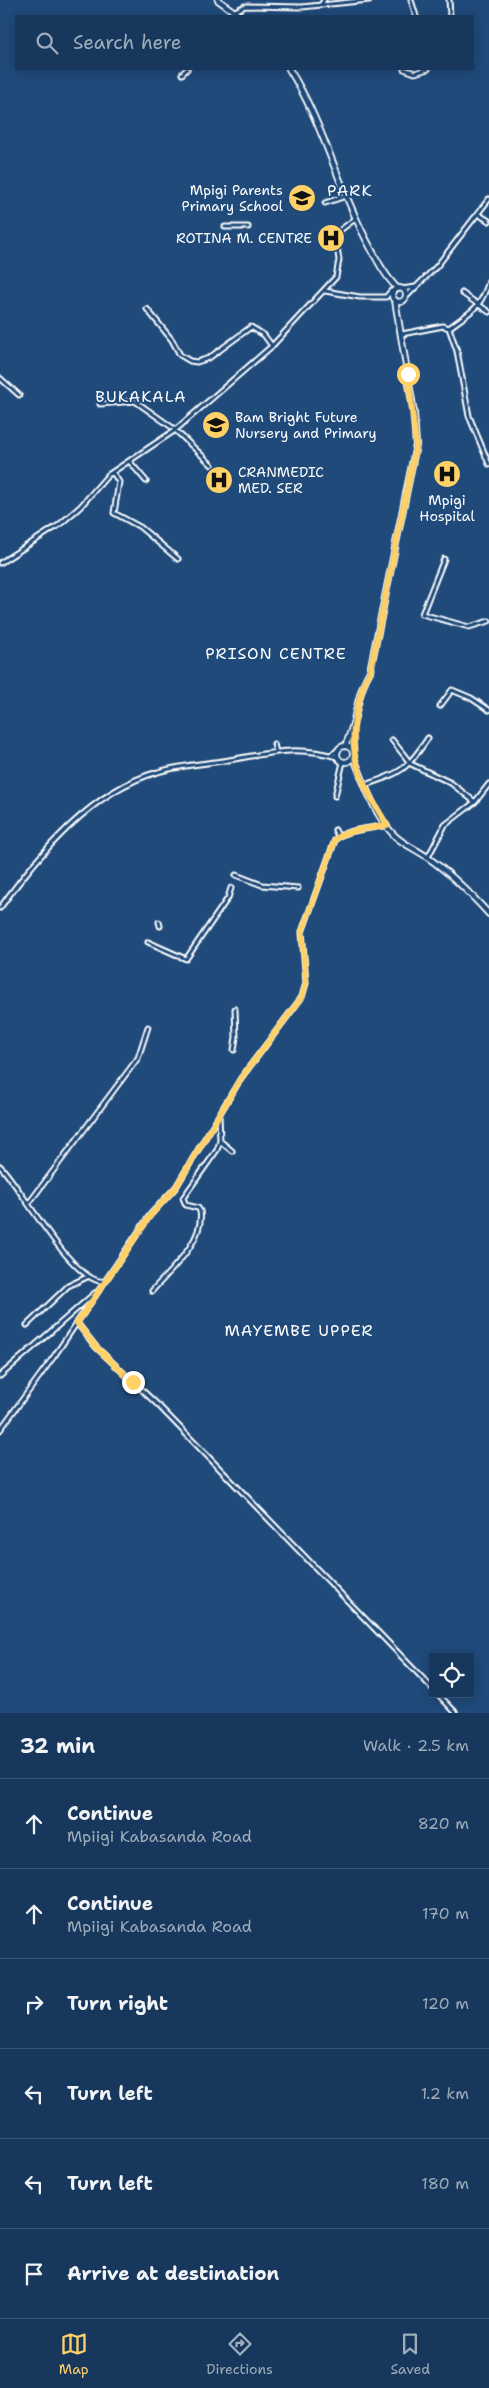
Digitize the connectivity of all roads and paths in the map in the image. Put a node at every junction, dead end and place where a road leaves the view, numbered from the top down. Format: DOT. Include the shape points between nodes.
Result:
graph roads {
  1 [pos="218,0"];
  2 [pos="324,0"];
  3 [pos="369,0"];
  4 [pos="411,0"];
  5 [pos="449,0"];
  6 [pos="321,5"];
  7 [pos="235,11"];
  8 [pos="239,15"];
  9 [pos="416,15"];
  10 [pos="450,15"];
  11 [pos="186,70"];
  12 [pos="289,70"];
  13 [pos="407,70"];
  14 [pos="425,70"];
  15 [pos="182,74"];
  16 [pos="346,196"];
  17 [pos="489,198"];
  18 [pos="325,202"];
  19 [pos="478,214"];
  20 [pos="355,220"];
  21 [pos="489,221"];
  22 [pos="248,227"];
  23 [pos="224,228"];
  24 [pos="389,280"];
  25 [pos="489,281"];
  26 [pos="416,287"];
  27 [pos="400,289"];
  28 [pos="326,290"];
  29 [pos="392,293"];
  30 [pos="462,293"];
  31 [pos="406,297"];
  32 [pos="394,300"];
  33 [pos="402,302"];
  34 [pos="479,305"];
  35 [pos="147,310"];
  36 [pos="489,312"];
  37 [pos="397,315"];
  38 [pos="449,328"];
  39 [pos="402,334"];
  40 [pos="272,346"];
  41 [pos="0,378"];
  42 [pos="19,395"];
  43 [pos="100,404"];
  44 [pos="174,431"];
  45 [pos="130,462"];
  46 [pos="489,464"];
  47 [pos="212,465"];
  48 [pos="113,472"];
  49 [pos="146,481"];
  50 [pos="178,559"];
  51 [pos="444,559"];
  52 [pos="0,563"];
  53 [pos="489,620"];
  54 [pos="440,706"];
  55 [pos="489,710"];
  56 [pos="352,726"];
  57 [pos="428,738"];
  58 [pos="392,740"];
  59 [pos="274,744"];
  60 [pos="345,746"];
  61 [pos="337,751"];
  62 [pos="276,752"];
  63 [pos="353,754"];
  64 [pos="329,755"];
  65 [pos="337,757"];
  66 [pos="345,762"];
  67 [pos="411,764"];
  68 [pos="358,768"];
  69 [pos="489,784"];
  70 [pos="365,786"];
  71 [pos="335,796"];
  72 [pos="475,802"];
  73 [pos="387,825"];
  74 [pos="335,830"];
  75 [pos="338,836"];
  76 [pos="428,857"];
  77 [pos="236,874"];
  78 [pos="231,888"];
  79 [pos="298,888"];
  80 [pos="0,908"];
  81 [pos="489,914"];
  82 [pos="148,942"];
  83 [pos="234,1010"];
  84 [pos="148,1027"];
  85 [pos="234,1050"];
  86 [pos="219,1115"];
  87 [pos="220,1140"];
  88 [pos="232,1151"];
  89 [pos="0,1166"];
  90 [pos="29,1203"];
  91 [pos="88,1277"];
  92 [pos="106,1281"];
  93 [pos="99,1290"];
  94 [pos="152,1291"];
  95 [pos="77,1323"];
  96 [pos="27,1324"];
  97 [pos="0,1376"];
  98 [pos="0,1430"];
  99 [pos="429,1685"];
  100 [pos="442,1698"];
  101 [pos="456,1713"];
  1 -- 7 [label="main road"];
  2 -- 6 [label="street"];
  3 -- 6 [label="street"];
  4 -- 9 [label="street"];
  5 -- 10 [label="street"];
  6 -- 7 [label="street" via="245,6"];
  7 -- 8 [label="main road"];
  11 -- 15 [label="street"];
  12 -- 16 [label="main road" via="309,106"];
  13 -- 14 [label="street" via="415,73"];
  16 -- 18 [label="street"];
  16 -- 20 [label="main road"];
  17 -- 19 [label="street"];
  19 -- 21 [label="street"];
  19 -- 26 [label="street"];
  20 -- 24 [label="main road"];
  20 -- 28 [label="street" via="335,234 338,266 336,277"];
  22 -- 23 [label="street"];
  24 -- 27 [label="main road"];
  24 -- 29 [label="main road"];
  25 -- 34 [label="street"];
  26 -- 27 [label="street"];
  26 -- 31 [label="street"];
  27 -- 29 [label="main road"];
  27 -- 31 [label="main road"];
  28 -- 29 [label="street" via="368,298 386,297"];
  28 -- 40 [label="street"];
  29 -- 32 [label="main road"];
  30 -- 34 [label="street"];
  31 -- 33 [label="main road"];
  32 -- 33 [label="main road"];
  32 -- 37 [label="main road"];
  33 -- 37 [label="main road"];
  34 -- 36 [label="street"];
  34 -- 38 [label="street"];
  35 -- 40 [label="street" via="180,355 190,361 209,358 251,327 264,335"];
  37 -- 39 [label="main road"];
  38 -- 39 [label="street" via="443,326"];
  38 -- 46 [label="street" via="457,351 469,416"];
  39 -- 56 [label="main road" via="416,445 370,672 364,681"];
  40 -- 44 [label="street"];
  41 -- 42 [label="street"];
  43 -- 44 [label="street" via="135,401"];
  44 -- 45 [label="street"];
  44 -- 47 [label="street"];
  45 -- 48 [label="street"];
  45 -- 49 [label="street"];
  48 -- 50 [label="street" via="119,482 114,513 140,527"];
  48 -- 52 [label="street" via="59,525"];
  51 -- 53 [label="street" via="422,614 469,627"];
  54 -- 55 [label="street" via="452,690"];
  56 -- 60 [label="main road"];
  56 -- 63 [label="main road"];
  57 -- 67 [label="street"];
  58 -- 67 [label="street"];
  59 -- 62 [label="street"];
  60 -- 61 [label="main road"];
  60 -- 63 [label="main road"];
  61 -- 64 [label="street"];
  61 -- 65 [label="main road"];
  62 -- 64 [label="street" via="314,750"];
  62 -- 80 [label="street" via="157,772 117,790 50,844"];
  63 -- 66 [label="main road"];
  63 -- 68 [label="main road"];
  64 -- 65 [label="street"];
  65 -- 66 [label="main road"];
  66 -- 68 [label="main road"];
  66 -- 71 [label="street"];
  67 -- 70 [label="street" via="397,774"];
  67 -- 72 [label="street" via="451,783"];
  68 -- 70 [label="main road"];
  69 -- 72 [label="street"];
  70 -- 73 [label="main road"];
  72 -- 76 [label="street" via="447,823"];
  73 -- 75 [label="street"];
  73 -- 76 [label="main road" via="402,842"];
  74 -- 75 [label="street"];
  75 -- 86 [label="street" via="302,932 306,983 302,997 241,1078"];
  76 -- 81 [label="main road" via="465,888"];
  77 -- 79 [label="street" via="262,885"];
  78 -- 82 [label="street" via="223,907 186,959"];
  83 -- 85 [label="street"];
  84 -- 90 [label="street" via="138,1058"];
  86 -- 87 [label="street"];
  86 -- 92 [label="street" via="176,1187 150,1216"];
  87 -- 88 [label="street"];
  87 -- 94 [label="street" via="217,1150 183,1198 186,1205 200,1211 198,1228 186,1251"];
  89 -- 90 [label="street"];
  90 -- 91 [label="street" via="66,1257"];
  91 -- 92 [label="street"];
  91 -- 96 [label="street" via="68,1286"];
  92 -- 93 [label="street"];
  93 -- 95 [label="street"];
  93 -- 97 [label="street"];
  95 -- 98 [label="street"];
  95 -- 99 [label="street" via="96,1347 159,1406"];
  100 -- 101 [label="street"];
}
